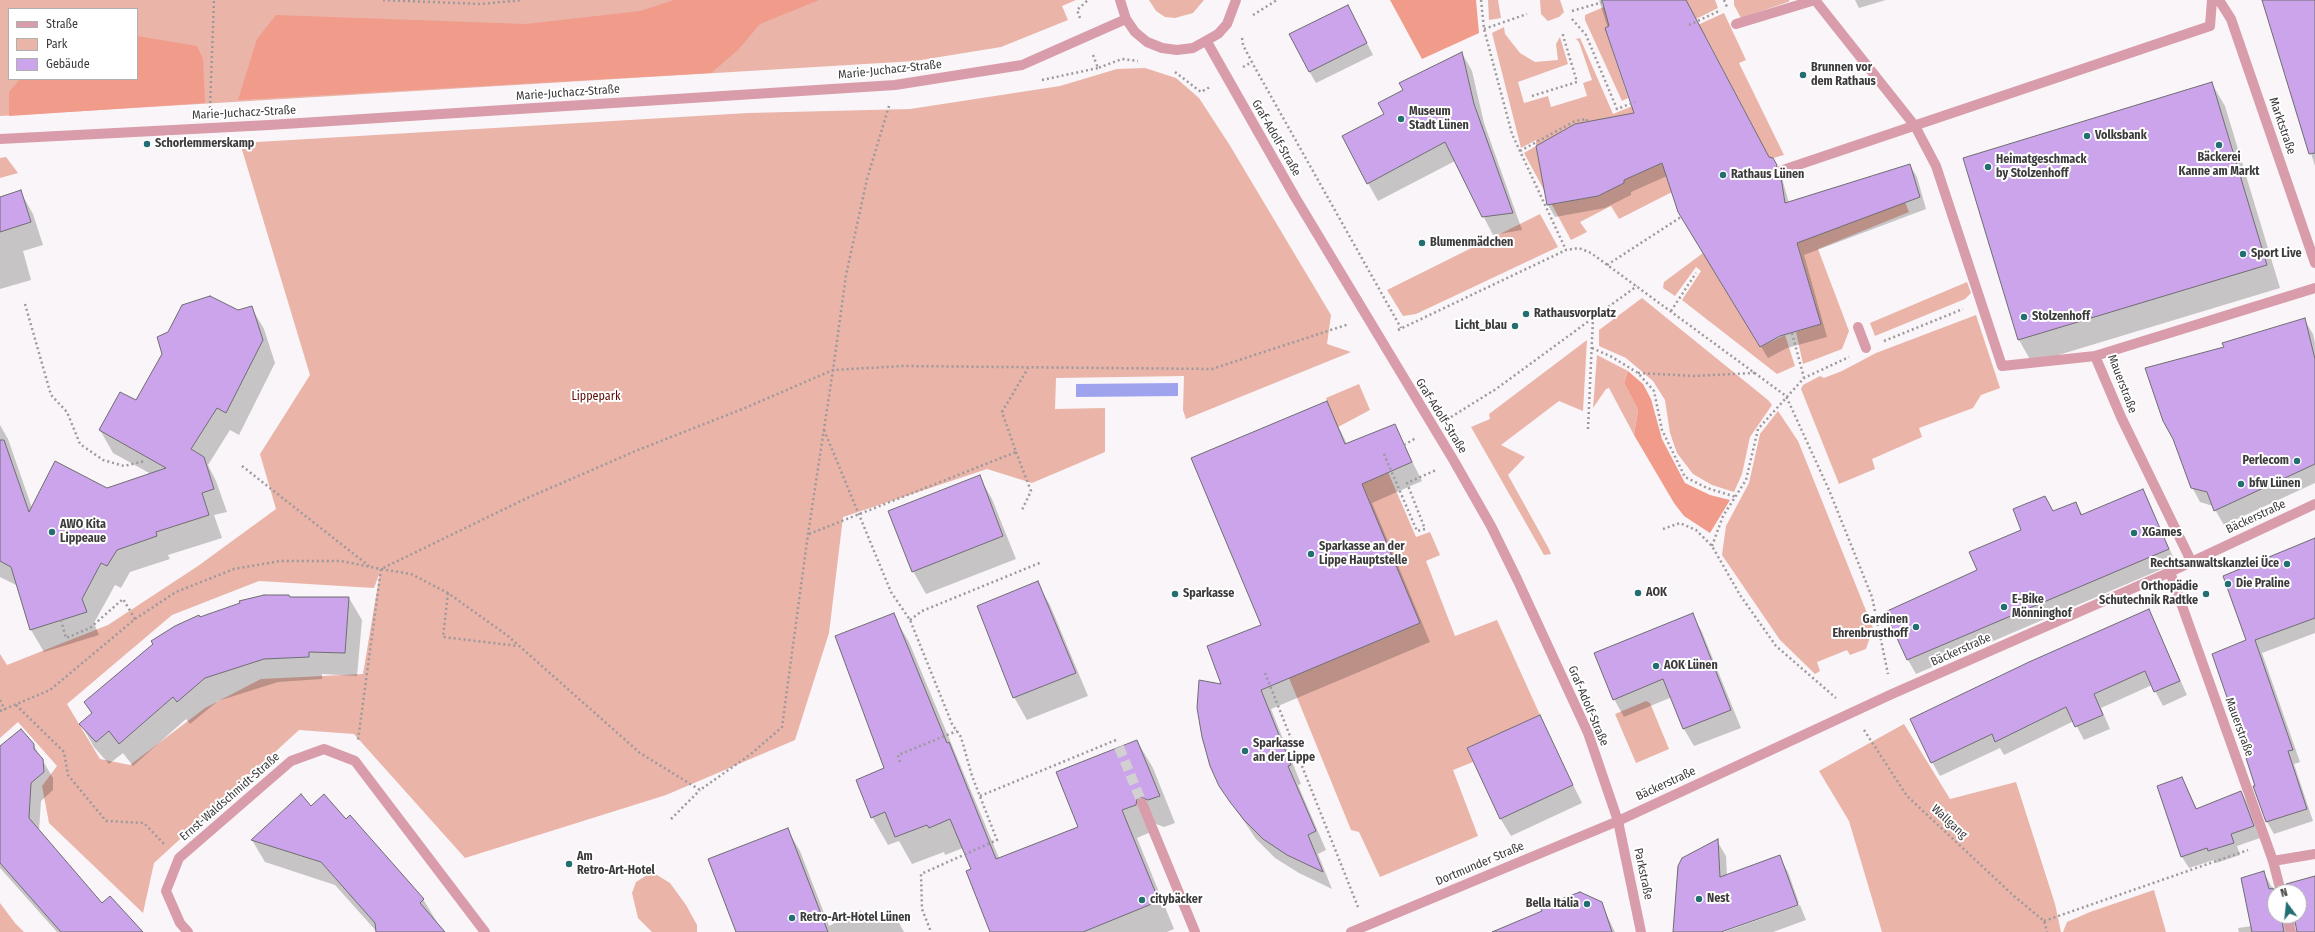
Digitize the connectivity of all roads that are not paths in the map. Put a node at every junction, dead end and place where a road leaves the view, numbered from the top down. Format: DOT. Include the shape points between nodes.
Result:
graph roads {
  1 [pos="1120,0"];
  2 [pos="1236,0"];
  3 [pos="1816,0"];
  4 [pos="2212,0"];
  5 [pos="2219,0"];
  6 [pos="1126,19"];
  7 [pos="1736,24"];
  8 [pos="1207,42"];
  9 [pos="1915,126"];
  10 [pos="0,139"];
  11 [pos="1780,171"];
  12 [pos="2315,264"];
  13 [pos="2315,288"];
  14 [pos="1858,327"];
  15 [pos="1866,348"];
  16 [pos="2095,356"];
  17 [pos="2315,504"];
  18 [pos="2192,563"];
  19 [pos="2170,572"];
  20 [pos="1142,802"];
  21 [pos="1618,821"];
  22 [pos="2315,854"];
  23 [pos="2273,861"];
  24 [pos="2279,884"];
  25 [pos="188,932"];
  26 [pos="486,932"];
  27 [pos="1195,932"];
  28 [pos="1351,932"];
  29 [pos="1641,932"];
  1 -- 6 [label="street"];
  2 -- 8 [label="street" via="1227,24"];
  3 -- 7 [label="street"];
  3 -- 9 [label="street"];
  4 -- 9 [label="street" via="2210,26"];
  5 -- 12 [label="street, Marktstraße" via="2231,19"];
  6 -- 8 [label="street" via="1135,32 1147,42 1162,48 1193,48"];
  6 -- 10 [label="street, Marie-Juchacz-Straße" via="1022,65 895,85"];
  8 -- 21 [label="street, Graf-Adolf-Straße" via="1366,318 1454,461 1514,574 1588,732"];
  9 -- 11 [label="street"];
  9 -- 16 [label="street" via="1936,166 1944,198 2002,366"];
  13 -- 16 [label="street, Mauerstraße"];
  14 -- 15 [label="street"];
  16 -- 18 [label="street, Mauerstraße" via="2121,418"];
  17 -- 18 [label="street, Bäckerstraße"];
  18 -- 19 [label="street, Bäckerstraße"];
  19 -- 21 [label="street, Bäckerstraße" via="1892,694"];
  19 -- 23 [label="street, Mauerstraße"];
  20 -- 27 [label="street"];
  21 -- 28 [label="street, Dortmunder Straße"];
  21 -- 29 [label="street, Parkstraße"];
  22 -- 23 [label="street"];
  23 -- 24 [label="street, Mauerstraße"];
  25 -- 26 [label="street, Ernst-Waldschmidt-Straße" via="180,923 166,891 179,858 291,761 324,748 355,761"];
}
